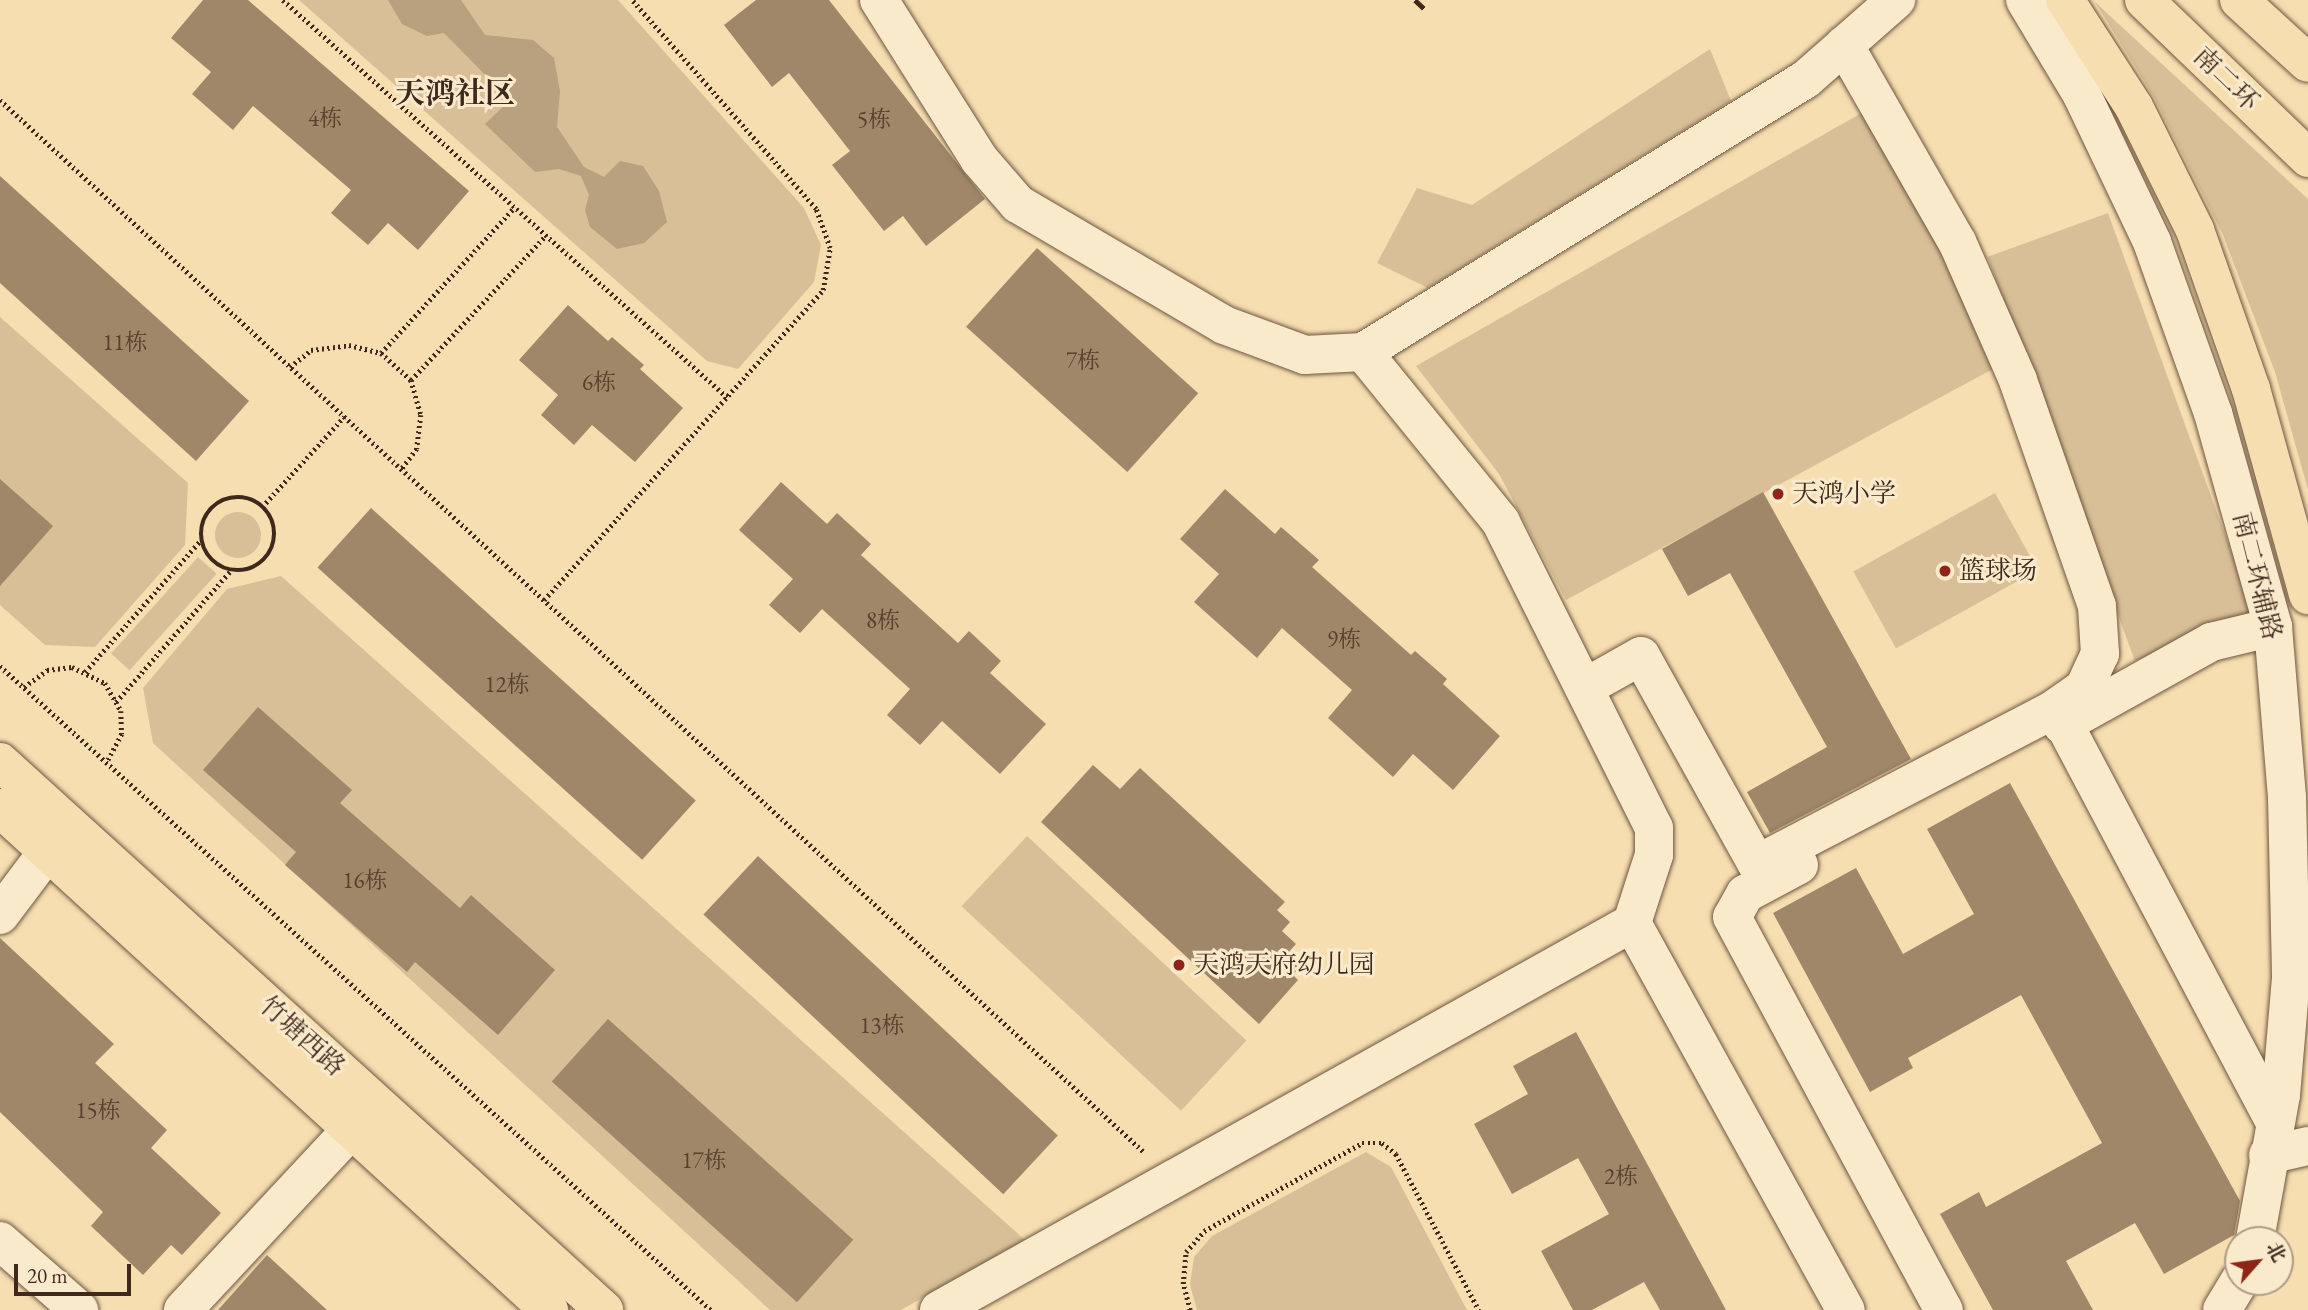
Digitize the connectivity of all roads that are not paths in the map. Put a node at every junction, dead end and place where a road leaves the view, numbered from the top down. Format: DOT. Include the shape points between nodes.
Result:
graph roads {
  1 [pos="879,0"];
  2 [pos="1896,0"];
  3 [pos="2025,0"];
  4 [pos="2065,0"];
  5 [pos="2144,0"];
  6 [pos="2239,0"];
  7 [pos="1844,45"];
  8 [pos="2308,64"];
  9 [pos="2308,158"];
  10 [pos="1363,352"];
  11 [pos="2308,595"];
  12 [pos="2273,627"];
  13 [pos="1584,688"];
  14 [pos="2064,723"];
  15 [pos="0,762"];
  16 [pos="0,808"];
  17 [pos="48,851"];
  18 [pos="0,915"];
  19 [pos="1632,923"];
  20 [pos="2283,1116"];
  21 [pos="352,1129"];
  22 [pos="2308,1146"];
  23 [pos="2258,1226"];
  24 [pos="0,1241"];
  25 [pos="79,1310"];
  26 [pos="183,1310"];
  27 [pos="549,1310"];
  28 [pos="604,1310"];
  29 [pos="939,1310"];
  30 [pos="1846,1310"];
  31 [pos="1944,1310"];
  1 -- 10 [label="street" via="979,159 1018,204 1224,325 1305,355"];
  2 -- 7 [label="street"];
  3 -- 12 [label="street, 南二环辅路" via="2082,95 2152,242 2213,413"];
  4 -- 11 [label="main road" via="2134,107 2195,230 2251,388"];
  5 -- 9 [label="main road, 南二环"];
  6 -- 8 [label="main road"];
  7 -- 10 [label="street" via="1806,79"];
  7 -- 13 [label="street" via="1957,242 2018,380 2097,606 2100,654 2084,688 2051,711 1757,864 1641,656"];
  10 -- 13 [label="street" via="1501,522"];
  12 -- 14 [label="street" via="2211,642"];
  12 -- 20 [label="street, 南二环辅路" via="2287,797 2291,964"];
  13 -- 19 [label="street" via="1654,828 1654,855"];
  14 -- 20 [label="street"];
  14 -- 31 [label="street" via="1745,894 1732,916"];
  15 -- 28 [label="main road, 竹塘西路"];
  16 -- 17 [label="main road, 竹塘西路"];
  17 -- 18 [label="street"];
  17 -- 21 [label="main road, 竹塘西路"];
  19 -- 29 [label="street"];
  19 -- 30 [label="street"];
  20 -- 22 [label="street"];
  20 -- 23 [label="street, 南二环辅路"];
  21 -- 26 [label="street"];
  21 -- 27 [label="main road, 竹塘西路"];
  24 -- 25 [label="street"];
}
